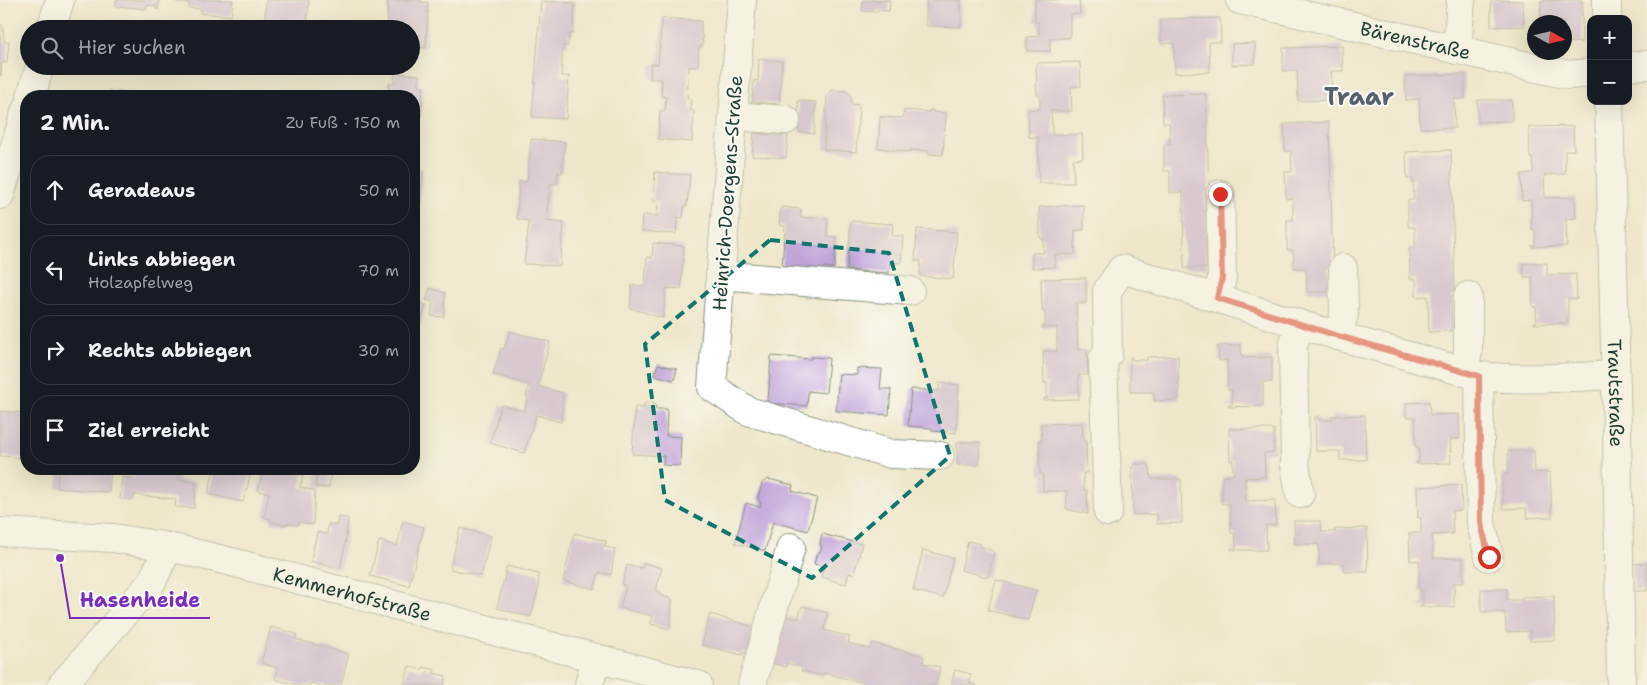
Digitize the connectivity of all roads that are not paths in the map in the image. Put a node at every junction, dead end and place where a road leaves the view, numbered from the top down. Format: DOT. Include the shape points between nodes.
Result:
graph roads {
  1 [pos="60,0"];
  2 [pos="742,0"];
  3 [pos="1240,0"];
  4 [pos="1461,0"];
  5 [pos="1607,0"];
  6 [pos="1607,15"];
  7 [pos="54,20"];
  8 [pos="1457,50"];
  9 [pos="1647,65"];
  10 [pos="1632,66"];
  11 [pos="1587,73"];
  12 [pos="37,75"];
  13 [pos="32,90"];
  14 [pos="1609,105"];
  15 [pos="732,116"];
  16 [pos="786,120"];
  17 [pos="20,130"];
  18 [pos="1220,194"];
  19 [pos="0,195"];
  20 [pos="1343,268"];
  21 [pos="720,275"];
  22 [pos="910,291"];
  23 [pos="1468,296"];
  24 [pos="1217,298"];
  25 [pos="1299,324"];
  26 [pos="1338,336"];
  27 [pos="1471,374"];
  28 [pos="1616,376"];
  29 [pos="940,456"];
  30 [pos="1300,494"];
  31 [pos="1108,512"];
  32 [pos="0,532"];
  33 [pos="169,547"];
  34 [pos="790,547"];
  35 [pos="1489,557"];
  36 [pos="596,658"];
  37 [pos="62,685"];
  38 [pos="589,685"];
  39 [pos="698,685"];
  40 [pos="752,685"];
  41 [pos="1621,685"];
  1 -- 7 [label="street"];
  2 -- 15 [label="street, Heinrich-Doergens-Straße"];
  3 -- 8 [label="street, Bärenstraße"];
  4 -- 8 [label="street"];
  5 -- 6 [label="street"];
  8 -- 11 [label="street, Bärenstraße" via="1568,75"];
  9 -- 10 [label="street"];
  12 -- 13 [label="street"];
  14 -- 28 [label="street, Trautstraße"];
  15 -- 16 [label="street"];
  15 -- 21 [label="street, Heinrich-Doergens-Straße"];
  17 -- 19 [label="street"];
  18 -- 24 [label="street" via="1222,278"];
  20 -- 26 [label="street" via="1344,314"];
  21 -- 22 [label="street"];
  21 -- 29 [label="street, Heinrich-Doergens-Straße" via="712,387 748,411 891,454"];
  23 -- 27 [label="street"];
  24 -- 25 [label="street"];
  24 -- 31 [label="street" via="1122,269 1107,291 1108,355 1103,359"];
  25 -- 26 [label="street"];
  25 -- 30 [label="street" via="1293,347 1295,465"];
  26 -- 27 [label="street"];
  27 -- 28 [label="street" via="1517,379"];
  27 -- 35 [label="street" via="1481,523"];
  28 -- 41 [label="street, Trautstraße"];
  32 -- 33 [label="street, Kemmerhofstraße" via="112,538"];
  33 -- 36 [label="street, Kemmerhofstraße"];
  33 -- 37 [label="street" via="151,583"];
  34 -- 40 [label="street"];
  36 -- 38 [label="street"];
  36 -- 39 [label="street, Kemmerhofstraße"];
}
